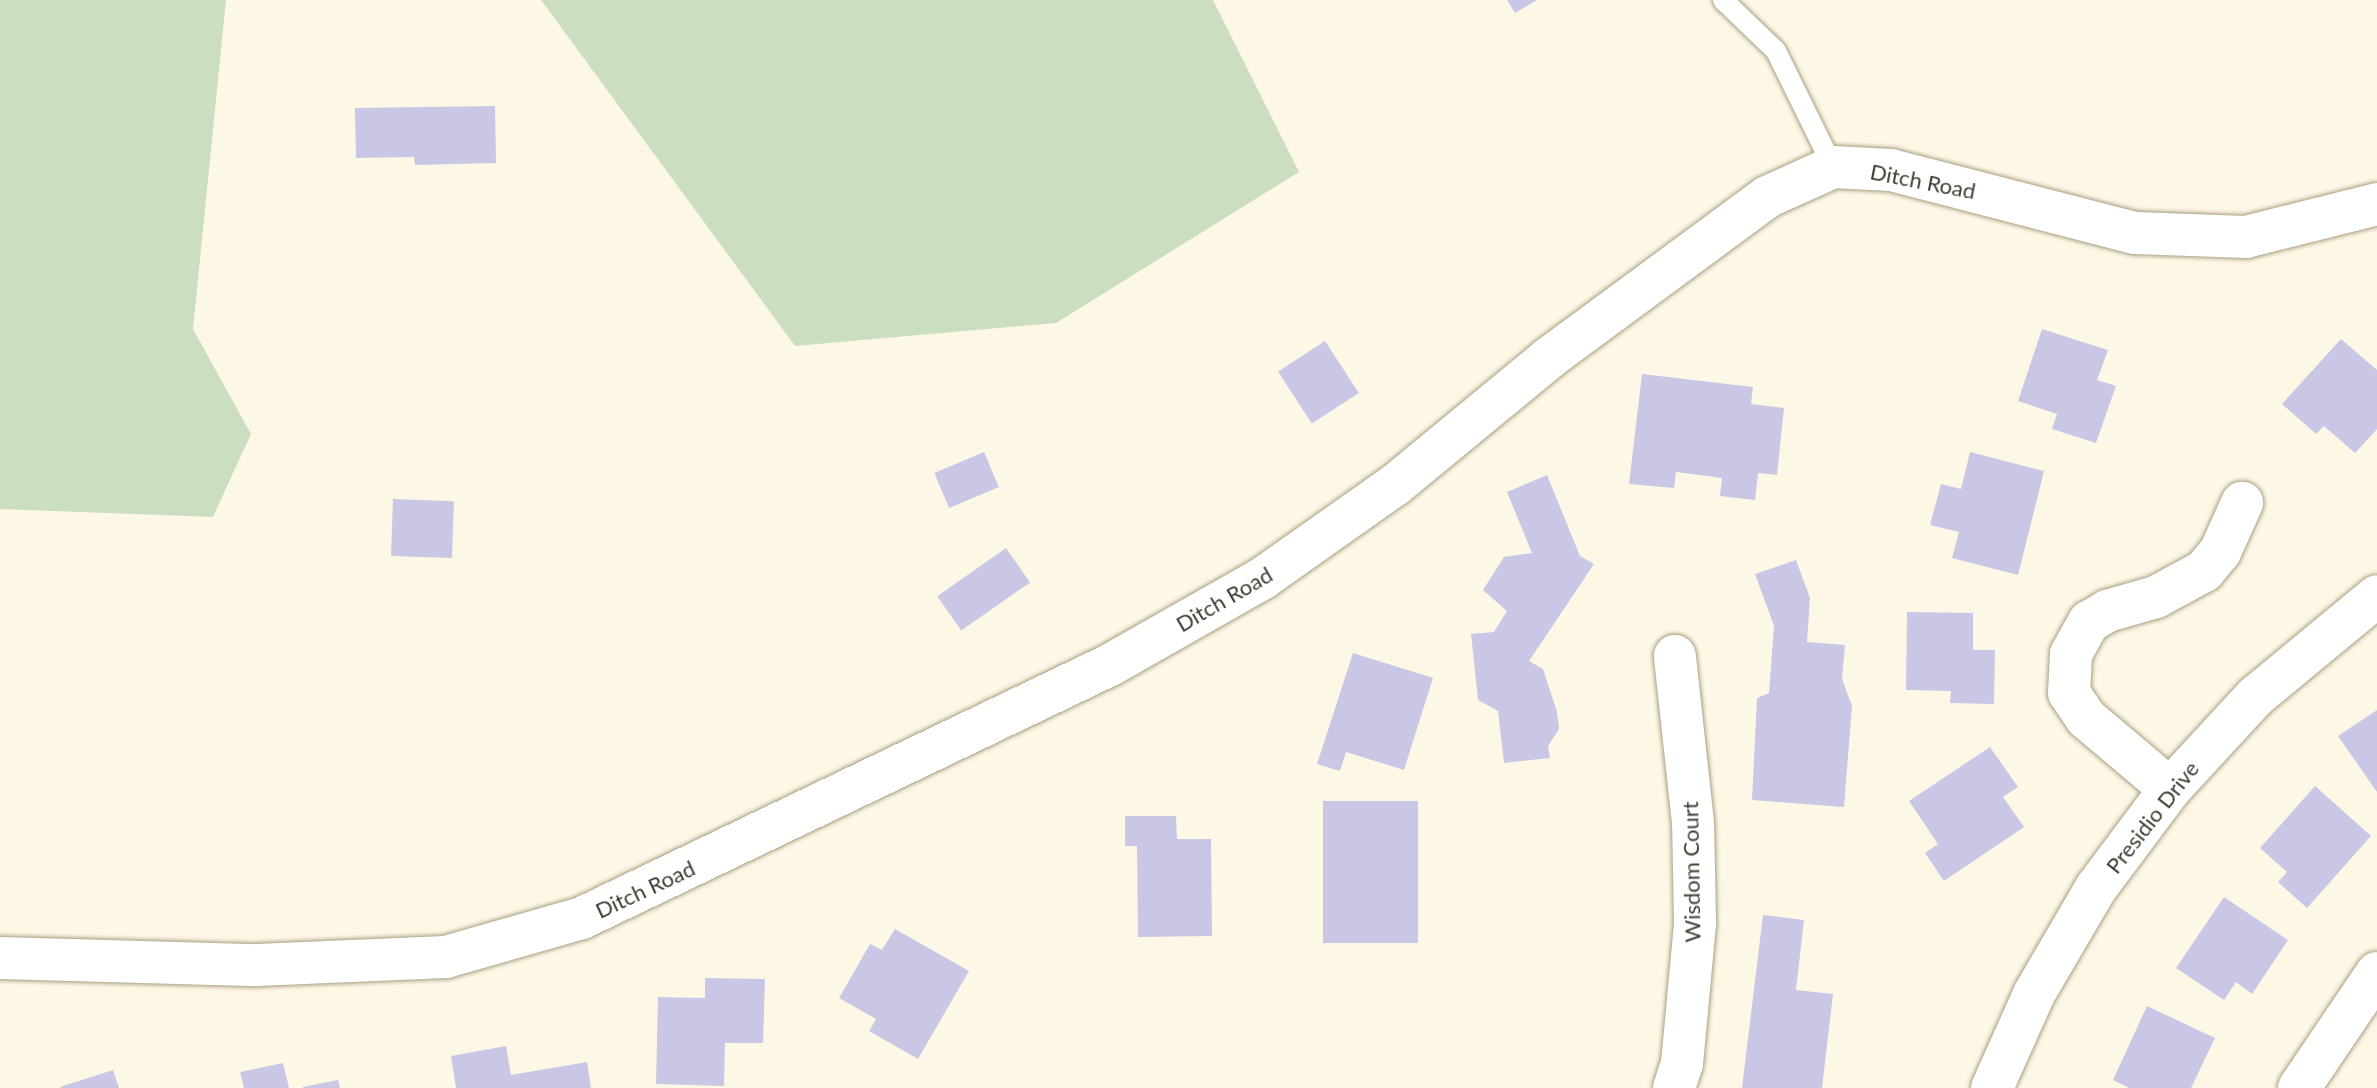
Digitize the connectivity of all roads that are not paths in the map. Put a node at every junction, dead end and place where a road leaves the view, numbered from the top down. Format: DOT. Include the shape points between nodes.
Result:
graph roads {
  1 [pos="1723,0"];
  2 [pos="1833,167"];
  3 [pos="2377,204"];
  4 [pos="2242,503"];
  5 [pos="2377,596"];
  6 [pos="1675,656"];
  7 [pos="2170,789"];
  8 [pos="0,958"];
  9 [pos="2377,973"];
  10 [pos="1674,1088"];
  11 [pos="1992,1088"];
  12 [pos="2299,1088"];
  1 -- 2 [label="lane" via="1776,51"];
  2 -- 3 [label="street, Ditch Road" via="1891,170 2135,233 2246,237"];
  2 -- 8 [label="street, Ditch Road" via="1767,197 1549,358 1395,485 1263,578 1110,665 582,918 446,957 257,965"];
  4 -- 7 [label="street" via="2220,552 2204,571 2156,597 2107,611 2089,622 2071,654 2069,693 2086,718"];
  5 -- 7 [label="street, Presidio Drive" via="2255,697"];
  6 -- 10 [label="street, Wisdom Court" via="1693,823 1695,923 1682,1064"];
  7 -- 11 [label="street, Presidio Drive" via="2096,888 2034,994"];
  9 -- 12 [label="street"];
}
